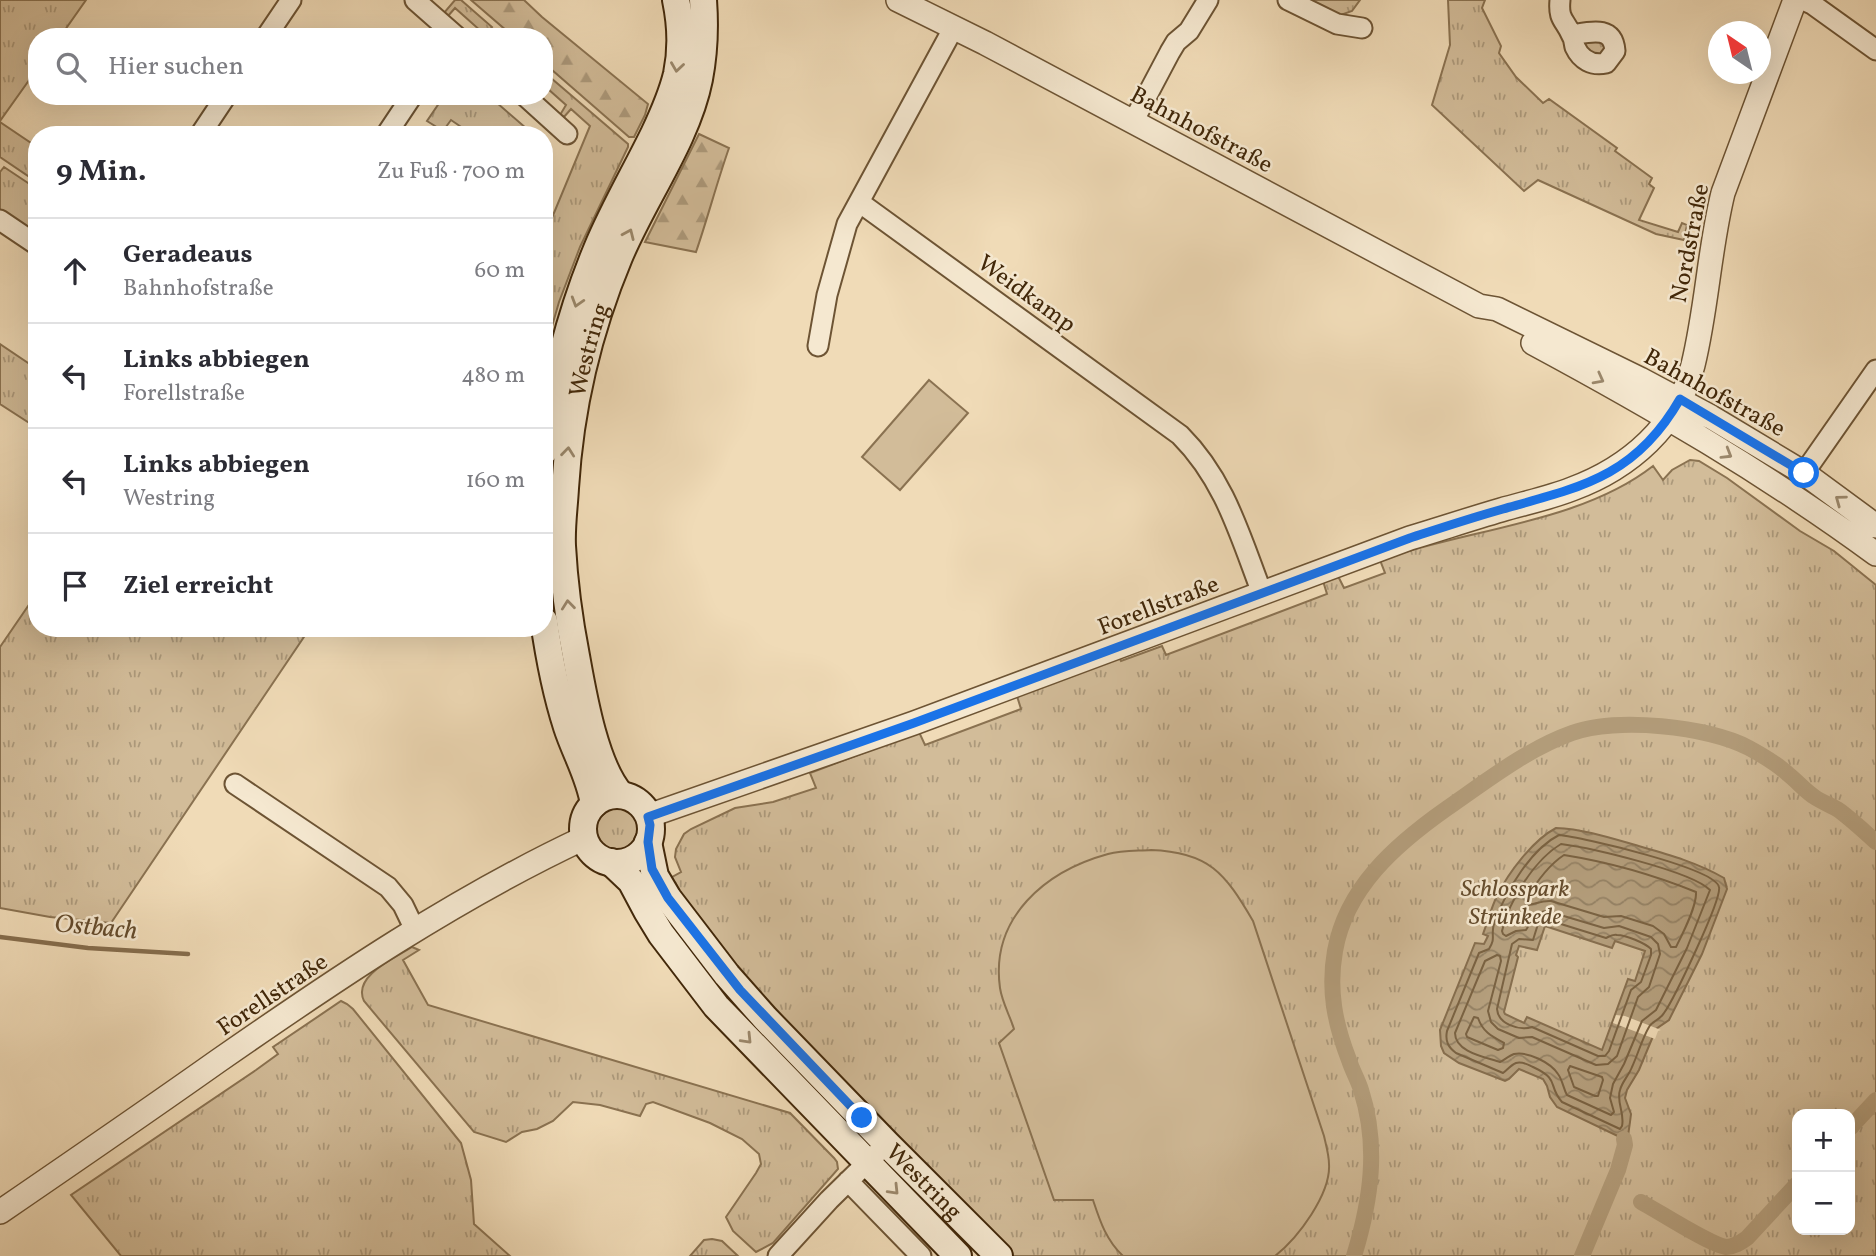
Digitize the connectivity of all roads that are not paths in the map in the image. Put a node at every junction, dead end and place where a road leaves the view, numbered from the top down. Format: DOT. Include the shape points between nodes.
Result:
graph roads {
  1 [pos="291,0"];
  2 [pos="415,0"];
  3 [pos="676,0"];
  4 [pos="703,0"];
  5 [pos="898,0"];
  6 [pos="1208,0"];
  7 [pos="1289,0"];
  8 [pos="1560,0"];
  9 [pos="1795,0"];
  10 [pos="1802,0"];
  11 [pos="954,27"];
  12 [pos="272,28"];
  13 [pos="446,28"];
  14 [pos="1362,28"];
  15 [pos="1572,35"];
  16 [pos="1876,50"];
  17 [pos="220,105"];
  18 [pos="406,105"];
  19 [pos="535,105"];
  20 [pos="1133,122"];
  21 [pos="206,126"];
  22 [pos="392,126"];
  23 [pos="567,134"];
  24 [pos="859,202"];
  25 [pos="0,220"];
  26 [pos="28,239"];
  27 [pos="818,346"];
  28 [pos="1876,370"];
  29 [pos="553,395"];
  30 [pos="1675,409"];
  31 [pos="1804,473"];
  32 [pos="1876,526"];
  33 [pos="553,544"];
  34 [pos="1876,554"];
  35 [pos="1262,593"];
  36 [pos="547,637"];
  37 [pos="235,784"];
  38 [pos="621,796"];
  39 [pos="594,804"];
  40 [pos="648,830"];
  41 [pos="584,838"];
  42 [pos="611,862"];
  43 [pos="415,930"];
  44 [pos="887,1144"];
  45 [pos="858,1172"];
  46 [pos="0,1212"];
  47 [pos="778,1256"];
  48 [pos="921,1256"];
  49 [pos="958,1256"];
  50 [pos="999,1256"];
  1 -- 12 [label="street"];
  2 -- 13 [label="street"];
  3 -- 29 [label="main road, Westring, one-way" via="681,24 677,73 666,108 580,292"];
  33 -- 4 [label="main road, Westring, one-way" via="581,369 619,256 679,136 699,81"];
  5 -- 11 [label="street, Bahnhofstraße"];
  6 -- 20 [label="street" via="1170,52"];
  7 -- 14 [label="street" via="1337,24"];
  8 -- 15 [label="street" via="1562,21"];
  9 -- 30 [label="street, Nordstraße" via="1723,193 1695,354"];
  10 -- 16 [label="street"];
  11 -- 20 [label="street, Bahnhofstraße"];
  11 -- 24 [label="street"];
  17 -- 21 [label="street"];
  18 -- 22 [label="street"];
  19 -- 23 [label="street"];
  20 -- 30 [label="street, Bahnhofstraße" via="1479,306 1497,309"];
  24 -- 27 [label="street" via="840,248"];
  24 -- 35 [label="street, Weidkamp" via="1180,435 1207,465 1223,493"];
  25 -- 26 [label="street"];
  28 -- 31 [label="street"];
  30 -- 31 [label="street, Bahnhofstraße"];
  30 -- 34 [label="street, Bahnhofstraße, one-way"];
  30 -- 35 [label="street, Forellstraße" via="1650,442 1609,474 1572,490 1410,538"];
  32 -- 31 [label="street, Bahnhofstraße, one-way"];
  38 -- 33 [label="main road, Westring, one-way" via="604,769 583,696"];
  35 -- 40 [label="street, Forellstraße" via="914,723"];
  36 -- 39 [label="main road" via="567,728"];
  37 -- 43 [label="street" via="388,887"];
  38 -- 39 [label="main road"];
  38 -- 40 [label="main road" via="638,802"];
  39 -- 41 [label="main road" via="584,820"];
  40 -- 42 [label="main road" via="642,852 633,859"];
  40 -- 44 [label="main road, Westring" via="655,876 668,898 765,1018"];
  41 -- 42 [label="main road" via="594,854"];
  41 -- 43 [label="street, Forellstraße"];
  42 -- 45 [label="main road, Westring, one-way" via="631,881 667,942 716,1006"];
  43 -- 46 [label="street, Forellstraße"];
  44 -- 45 [label="street"];
  44 -- 50 [label="main road, Westring"];
  45 -- 47 [label="street"];
  45 -- 48 [label="street, Westring"];
  45 -- 49 [label="main road, Westring, one-way"];
}
